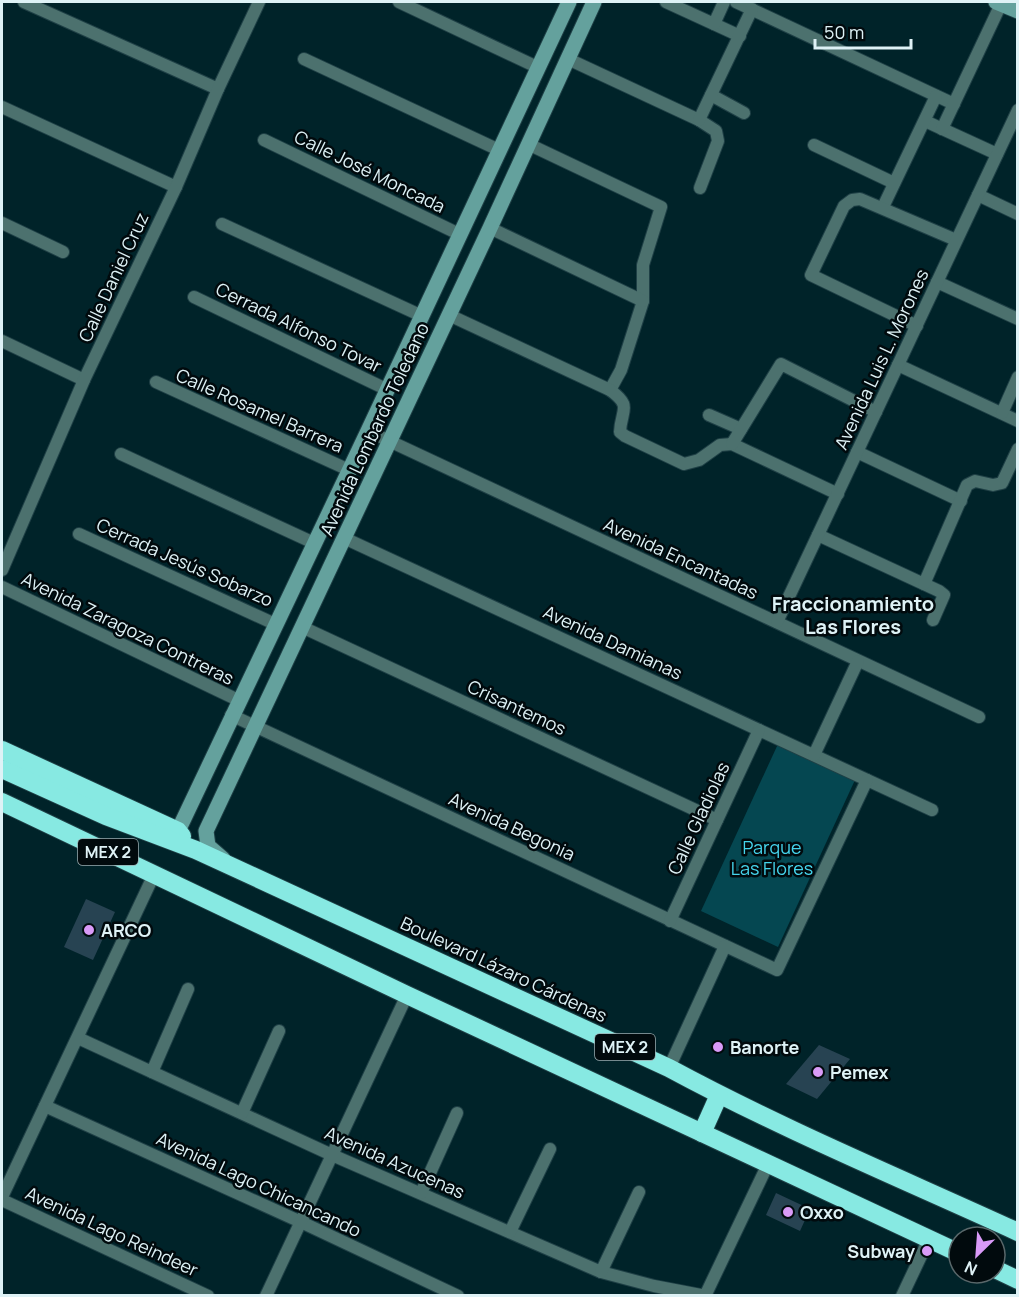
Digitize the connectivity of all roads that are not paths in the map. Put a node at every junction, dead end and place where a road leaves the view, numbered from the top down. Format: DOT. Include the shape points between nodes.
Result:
graph roads {
  1 [pos="24,2"];
  2 [pos="259,2"];
  3 [pos="399,2"];
  4 [pos="569,2"];
  5 [pos="594,2"];
  6 [pos="666,2"];
  7 [pos="724,2"];
  8 [pos="736,2"];
  9 [pos="998,3"];
  10 [pos="752,9"];
  11 [pos="1017,11"];
  12 [pos="714,24"];
  13 [pos="740,36"];
  14 [pos="304,59"];
  15 [pos="568,59"];
  16 [pos="537,68"];
  17 [pos="218,89"];
  18 [pos="711,95"];
  19 [pos="936,96"];
  20 [pos="954,104"];
  21 [pos="520,105"];
  22 [pos="2,106"];
  23 [pos="744,113"];
  24 [pos="1017,114"];
  25 [pos="542,115"];
  26 [pos="699,120"];
  27 [pos="925,121"];
  28 [pos="942,129"];
  29 [pos="264,140"];
  30 [pos="528,144"];
  31 [pos="814,145"];
  32 [pos="499,150"];
  33 [pos="997,154"];
  34 [pos="894,183"];
  35 [pos="176,187"];
  36 [pos="700,188"];
  37 [pos="978,195"];
  38 [pos="883,207"];
  39 [pos="1017,214"];
  40 [pos="2,224"];
  41 [pos="222,224"];
  42 [pos="490,228"];
  43 [pos="459,234"];
  44 [pos="956,240"];
  45 [pos="63,252"];
  46 [pos="937,282"];
  47 [pos="194,297"];
  48 [pos="643,301"];
  49 [pos="449,315"];
  50 [pos="422,316"];
  51 [pos="1017,319"];
  52 [pos="916,326"];
  53 [pos="2,341"];
  54 [pos="898,365"];
  55 [pos="1017,377"];
  56 [pos="84,380"];
  57 [pos="156,382"];
  58 [pos="388,390"];
  59 [pos="610,390"];
  60 [pos="876,412"];
  61 [pos="1002,413"];
  62 [pos="709,415"];
  63 [pos="1017,421"];
  64 [pos="741,429"];
  65 [pos="368,431"];
  66 [pos="390,441"];
  67 [pos="732,444"];
  68 [pos="1017,449"];
  69 [pos="857,452"];
  70 [pos="121,454"];
  71 [pos="349,470"];
  72 [pos="838,494"];
  73 [pos="961,501"];
  74 [pos="79,534"];
  75 [pos="818,535"];
  76 [pos="344,538"];
  77 [pos="314,543"];
  78 [pos="2,570"];
  79 [pos="924,584"];
  80 [pos="2,587"];
  81 [pos="933,620"];
  82 [pos="777,622"];
  83 [pos="275,624"];
  84 [pos="302,627"];
  85 [pos="858,661"];
  86 [pos="238,700"];
  87 [pos="231,715"];
  88 [pos="979,717"];
  89 [pos="256,725"];
  90 [pos="759,730"];
  91 [pos="2,750"];
  92 [pos="814,754"];
  93 [pos="2,769"];
  94 [pos="867,780"];
  95 [pos="2,802"];
  96 [pos="932,810"];
  97 [pos="2,813"];
  98 [pos="717,820"];
  99 [pos="178,831"];
  100 [pos="196,850"];
  101 [pos="230,866"];
  102 [pos="151,881"];
  103 [pos="191,892"];
  104 [pos="670,921"];
  105 [pos="725,946"];
  106 [pos="188,989"];
  107 [pos="407,995"];
  108 [pos="279,1031"];
  109 [pos="78,1038"];
  110 [pos="669,1068"];
  111 [pos="152,1072"];
  112 [pos="719,1095"];
  113 [pos="45,1106"];
  114 [pos="242,1113"];
  115 [pos="457,1113"];
  116 [pos="702,1132"];
  117 [pos="550,1149"];
  118 [pos="332,1155"];
  119 [pos="768,1164"];
  120 [pos="639,1192"];
  121 [pos="421,1193"];
  122 [pos="2,1198"];
  123 [pos="301,1222"];
  124 [pos="510,1232"];
  125 [pos="1017,1232"];
  126 [pos="929,1239"];
  127 [pos="947,1247"];
  128 [pos="601,1272"];
  129 [pos="706,1295"];
  130 [pos="208,1296"];
  131 [pos="266,1296"];
  132 [pos="458,1296"];
  133 [pos="902,1296"];
  1 -- 17 [label="street"];
  2 -- 17 [label="street, Calle Daniel Cruz"];
  3 -- 16 [label="street"];
  4 -- 16 [label="main road, Avenida Lombardo Toledano"];
  5 -- 15 [label="main road, Avenida Lombardo Toledano"];
  6 -- 12 [label="street"];
  7 -- 12 [label="street"];
  8 -- 10 [label="street"];
  9 -- 11 [label="main road"];
  9 -- 20 [label="street"];
  10 -- 13 [label="street"];
  10 -- 19 [label="street"];
  12 -- 13 [label="street"];
  13 -- 18 [label="street"];
  14 -- 32 [label="street"];
  15 -- 25 [label="main road, Avenida Lombardo Toledano"];
  15 -- 26 [label="street"];
  16 -- 21 [label="main road, Avenida Lombardo Toledano"];
  17 -- 35 [label="street, Calle Daniel Cruz"];
  18 -- 23 [label="street"];
  18 -- 26 [label="street"];
  19 -- 20 [label="street"];
  19 -- 27 [label="street"];
  20 -- 28 [label="street"];
  21 -- 25 [label="main road"];
  21 -- 32 [label="main road, Avenida Lombardo Toledano"];
  22 -- 35 [label="street"];
  24 -- 33 [label="street, Avenida Luis L. Morones"];
  25 -- 30 [label="main road, Avenida Lombardo Toledano"];
  26 -- 36 [label="street" via="716,131 718,141"];
  27 -- 28 [label="street"];
  27 -- 34 [label="street"];
  28 -- 33 [label="street"];
  29 -- 43 [label="street, Calle José Moncada"];
  30 -- 42 [label="main road, Avenida Lombardo Toledano"];
  30 -- 48 [label="street" via="661,207 643,265"];
  31 -- 34 [label="street"];
  32 -- 43 [label="main road, Avenida Lombardo Toledano"];
  33 -- 37 [label="street, Avenida Luis L. Morones"];
  34 -- 38 [label="street"];
  35 -- 56 [label="street, Calle Daniel Cruz"];
  37 -- 39 [label="street"];
  37 -- 44 [label="street, Avenida Luis L. Morones"];
  38 -- 44 [label="street"];
  38 -- 52 [label="street" via="861,199 844,206 811,275"];
  40 -- 45 [label="street"];
  41 -- 50 [label="street"];
  42 -- 48 [label="street"];
  42 -- 49 [label="main road, Avenida Lombardo Toledano"];
  43 -- 50 [label="main road, Avenida Lombardo Toledano"];
  44 -- 46 [label="street, Avenida Luis L. Morones"];
  46 -- 51 [label="street"];
  46 -- 52 [label="street, Avenida Luis L. Morones"];
  47 -- 58 [label="street, Cerrada Alfonso Tovar"];
  48 -- 59 [label="street" via="621,370"];
  49 -- 59 [label="street"];
  49 -- 66 [label="main road, Avenida Lombardo Toledano"];
  50 -- 58 [label="main road, Avenida Lombardo Toledano"];
  52 -- 54 [label="street, Avenida Luis L. Morones"];
  53 -- 56 [label="street"];
  54 -- 60 [label="street, Avenida Luis L. Morones"];
  54 -- 61 [label="street"];
  55 -- 61 [label="street"];
  56 -- 78 [label="street, Calle Daniel Cruz"];
  57 -- 71 [label="street, Calle Rosamel Barrera"];
  58 -- 65 [label="main road, Avenida Lombardo Toledano"];
  59 -- 67 [label="street" via="625,405 620,432 684,464 699,460 720,445"];
  60 -- 64 [label="street" via="781,364"];
  60 -- 69 [label="street, Avenida Luis L. Morones"];
  61 -- 63 [label="street"];
  62 -- 64 [label="street"];
  64 -- 67 [label="street"];
  65 -- 66 [label="street, Avenida Encantadas"];
  65 -- 71 [label="main road, Avenida Lombardo Toledano"];
  66 -- 76 [label="main road, Avenida Lombardo Toledano"];
  66 -- 82 [label="street, Avenida Encantadas"];
  67 -- 72 [label="street"];
  68 -- 73 [label="street" via="998,485 975,481 967,485"];
  69 -- 72 [label="street, Avenida Luis L. Morones"];
  69 -- 73 [label="street"];
  70 -- 77 [label="street"];
  71 -- 77 [label="main road, Avenida Lombardo Toledano"];
  72 -- 75 [label="street, Avenida Luis L. Morones"];
  73 -- 79 [label="street"];
  74 -- 83 [label="street, Cerrada Jesús Sobarzo"];
  75 -- 79 [label="street"];
  75 -- 82 [label="street, Avenida Luis L. Morones"];
  76 -- 84 [label="main road, Avenida Lombardo Toledano"];
  76 -- 90 [label="street, Avenida Damianas"];
  77 -- 83 [label="main road, Avenida Lombardo Toledano"];
  79 -- 81 [label="street" via="944,595"];
  80 -- 86 [label="street, Avenida Zaragoza Contreras"];
  82 -- 85 [label="street, Avenida Encantadas"];
  83 -- 86 [label="main road, Avenida Lombardo Toledano"];
  84 -- 89 [label="main road, Avenida Lombardo Toledano"];
  84 -- 98 [label="street, Crisantemos"];
  85 -- 88 [label="street, Avenida Encantadas"];
  85 -- 92 [label="street"];
  86 -- 87 [label="main road, Avenida Lombardo Toledano"];
  87 -- 89 [label="street, Avenida Begonia"];
  87 -- 99 [label="main road, Avenida Lombardo Toledano"];
  89 -- 101 [label="main road, Avenida Lombardo Toledano" via="206,831 208,846"];
  89 -- 104 [label="street, Avenida Begonia"];
  90 -- 92 [label="street, Avenida Damianas"];
  90 -- 98 [label="street, Calle Gladiolas"];
  91 -- 99 [label="highway"];
  92 -- 94 [label="street, Avenida Damianas"];
  93 -- 100 [label="highway, Boulevard Lázaro Cárdenas / MEX 2" via="106,816"];
  94 -- 96 [label="street, Avenida Damianas"];
  94 -- 105 [label="street, Avenida Begonia" via="777,970"];
  95 -- 103 [label="highway, MEX 2"];
  97 -- 102 [label="highway"];
  98 -- 104 [label="street, Calle Gladiolas"];
  99 -- 100 [label="highway"];
  100 -- 101 [label="highway, Boulevard Lázaro Cárdenas / MEX 2"];
  101 -- 110 [label="highway, Boulevard Lázaro Cárdenas / MEX 2"];
  102 -- 103 [label="highway"];
  102 -- 109 [label="street"];
  103 -- 107 [label="highway, MEX 2"];
  104 -- 105 [label="street, Avenida Begonia"];
  105 -- 110 [label="street"];
  106 -- 111 [label="street"];
  107 -- 116 [label="highway, MEX 2"];
  107 -- 118 [label="street"];
  108 -- 114 [label="street"];
  109 -- 111 [label="street, Avenida Azucenas"];
  109 -- 113 [label="street"];
  110 -- 112 [label="highway, Boulevard Lázaro Cárdenas / MEX 2"];
  111 -- 114 [label="street, Avenida Azucenas"];
  112 -- 116 [label="highway"];
  112 -- 125 [label="highway, Boulevard Lázaro Cárdenas / MEX 2"];
  113 -- 122 [label="street"];
  113 -- 123 [label="street, Avenida Lago Chicancando"];
  114 -- 118 [label="street, Avenida Azucenas"];
  115 -- 121 [label="street"];
  116 -- 119 [label="highway, MEX 2"];
  117 -- 124 [label="street"];
  118 -- 121 [label="street, Avenida Azucenas"];
  118 -- 123 [label="street"];
  119 -- 126 [label="highway, MEX 2"];
  119 -- 129 [label="street"];
  120 -- 128 [label="street"];
  121 -- 124 [label="street, Avenida Azucenas"];
  122 -- 130 [label="street, Avenida Lago Reindeer"];
  123 -- 131 [label="street"];
  123 -- 132 [label="street, Avenida Lago Chicancando"];
  124 -- 128 [label="street, Avenida Azucenas"];
  126 -- 127 [label="highway, MEX 2"];
  126 -- 133 [label="street"];
  128 -- 129 [label="street, Avenida Azucenas"];
}
